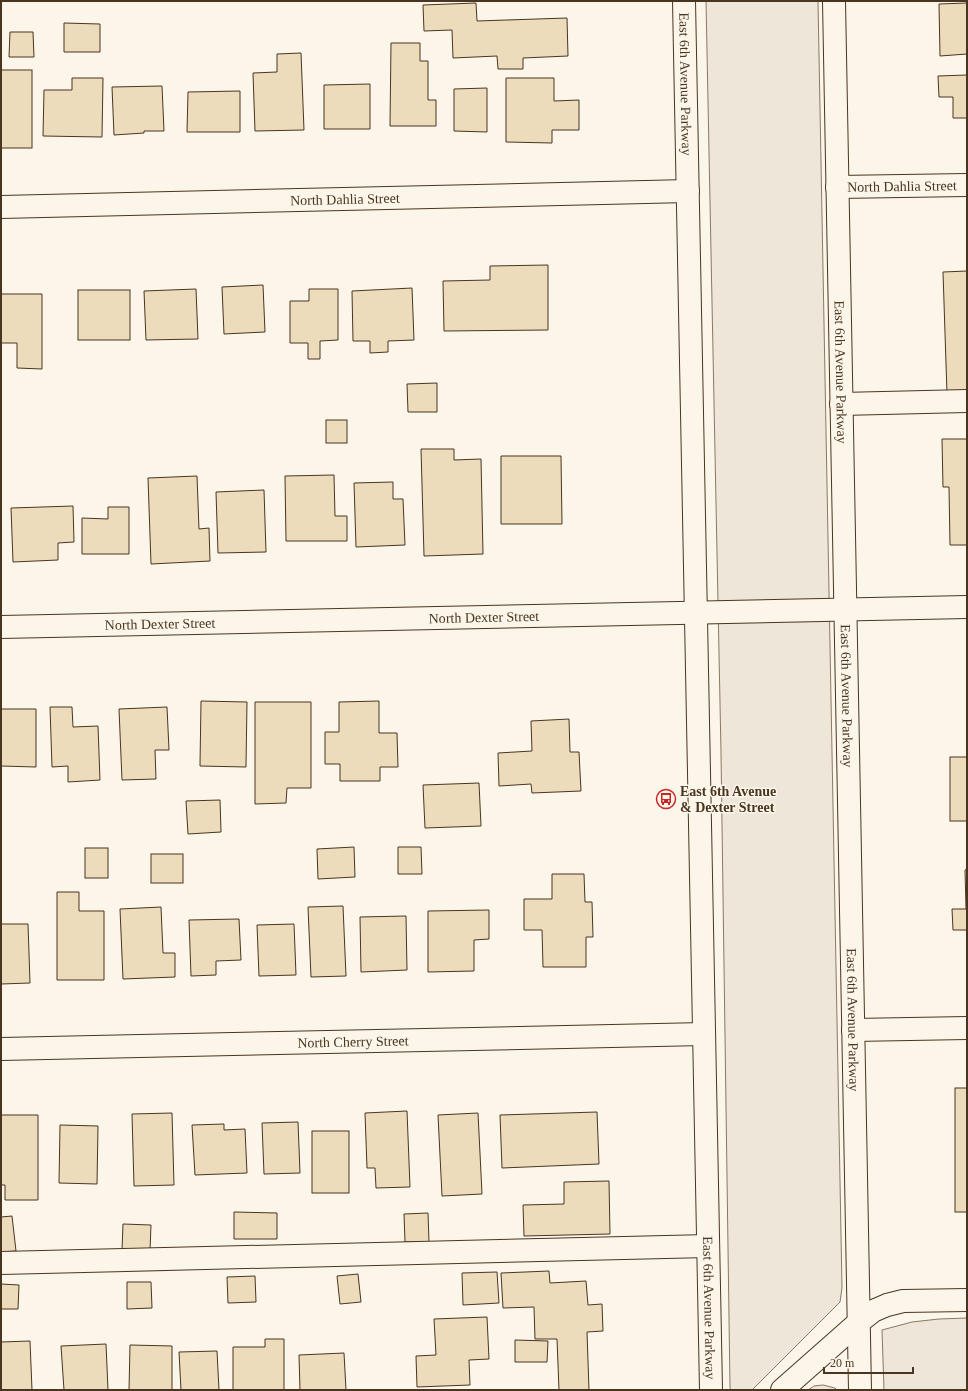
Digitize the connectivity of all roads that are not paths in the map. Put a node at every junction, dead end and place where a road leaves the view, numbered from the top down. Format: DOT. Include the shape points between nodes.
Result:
graph roads {
  1 [pos="684,1"];
  2 [pos="834,1"];
  3 [pos="967,185"];
  4 [pos="837,187"];
  5 [pos="688,191"];
  6 [pos="1,207"];
  7 [pos="967,401"];
  8 [pos="841,404"];
  9 [pos="967,607"];
  10 [pos="845,609"];
  11 [pos="696,613"];
  12 [pos="1,627"];
  13 [pos="967,1028"];
  14 [pos="854,1030"];
  15 [pos="704,1034"];
  16 [pos="1,1049"];
  17 [pos="708,1246"];
  18 [pos="1,1264"];
  19 [pos="967,1300"];
  20 [pos="859,1322"];
  21 [pos="711,1390"];
  22 [pos="782,1390"];
  23 [pos="860,1390"];
  1 -- 5 [label="street, East 6th Avenue Parkway"];
  2 -- 4 [label="street, East 6th Avenue Parkway"];
  3 -- 4 [label="street, North Dahlia Street"];
  4 -- 8 [label="street, East 6th Avenue Parkway"];
  5 -- 6 [label="street, North Dahlia Street"];
  5 -- 11 [label="street, East 6th Avenue Parkway"];
  7 -- 8 [label="street"];
  8 -- 10 [label="street, East 6th Avenue Parkway"];
  9 -- 10 [label="street, North Dexter Street"];
  10 -- 11 [label="street, North Dexter Street"];
  10 -- 14 [label="street, East 6th Avenue Parkway"];
  11 -- 12 [label="street, North Dexter Street"];
  11 -- 15 [label="street, East 6th Avenue Parkway"];
  13 -- 14 [label="street"];
  14 -- 20 [label="street, East 6th Avenue Parkway"];
  15 -- 16 [label="street, North Cherry Street"];
  15 -- 17 [label="street, East 6th Avenue Parkway"];
  17 -- 18 [label="street"];
  17 -- 21 [label="street, East 6th Avenue Parkway"];
  19 -- 20 [label="street" via="903,1301 873,1311"];
  20 -- 22 [label="street"];
  20 -- 23 [label="street, East 6th Avenue Parkway"];
}
